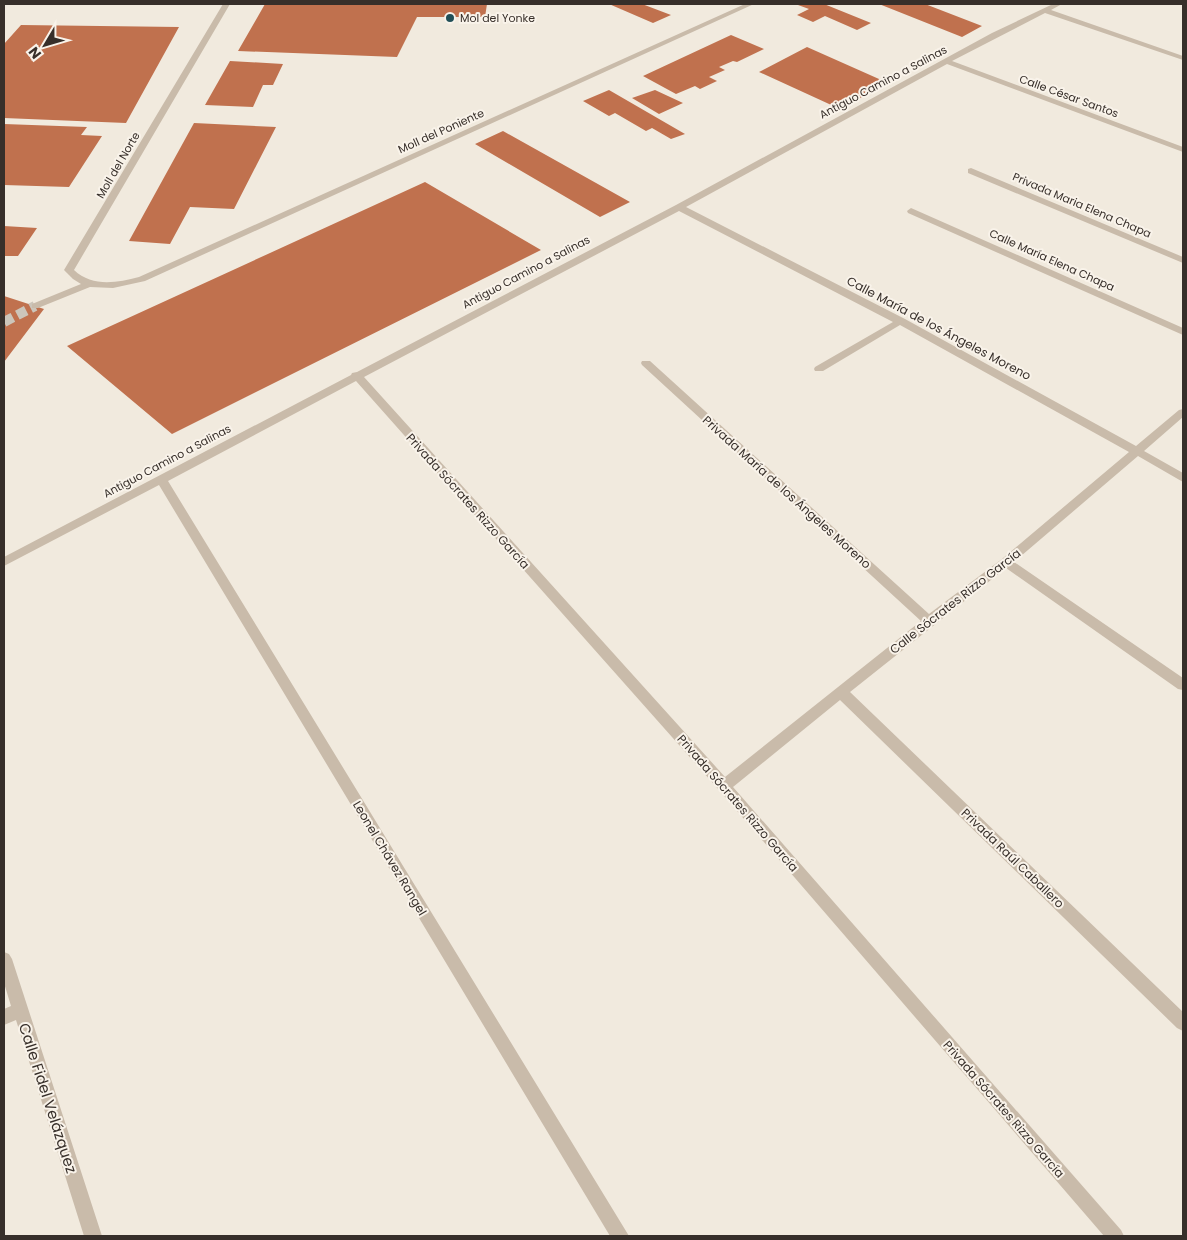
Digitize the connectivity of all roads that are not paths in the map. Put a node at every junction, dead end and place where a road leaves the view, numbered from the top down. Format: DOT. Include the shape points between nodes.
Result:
graph roads {
  1 [pos="226,4"];
  2 [pos="750,4"];
  3 [pos="1058,4"];
  4 [pos="1046,11"];
  5 [pos="1183,58"];
  6 [pos="947,62"];
  7 [pos="1183,150"];
  8 [pos="971,172"];
  9 [pos="679,207"];
  10 [pos="911,211"];
  11 [pos="1183,260"];
  12 [pos="88,284"];
  13 [pos="35,306"];
  14 [pos="901,321"];
  15 [pos="1183,332"];
  16 [pos="646,363"];
  17 [pos="819,369"];
  18 [pos="356,375"];
  19 [pos="1183,412"];
  20 [pos="1138,452"];
  21 [pos="1183,478"];
  22 [pos="160,479"];
  23 [pos="4,562"];
  24 [pos="1006,562"];
  25 [pos="929,621"];
  26 [pos="1183,686"];
  27 [pos="842,693"];
  28 [pos="724,786"];
  29 [pos="4,959"];
  30 [pos="19,1010"];
  31 [pos="4,1017"];
  32 [pos="1183,1023"];
  33 [pos="92,1236"];
  34 [pos="620,1236"];
  35 [pos="1115,1236"];
  1 -- 12 [label="street, Moll del Norte" via="69,270"];
  2 -- 12 [label="street, Moll del Poniente" via="142,279 112,285"];
  3 -- 4 [label="street, Antiguo Camino a Salinas"];
  4 -- 5 [label="street"];
  4 -- 6 [label="street, Antiguo Camino a Salinas"];
  6 -- 7 [label="street, Calle César Santos"];
  6 -- 9 [label="street, Antiguo Camino a Salinas"];
  8 -- 11 [label="street, Privada Maria Elena Chapa"];
  9 -- 14 [label="street, Calle María de los Ángeles Moreno"];
  9 -- 18 [label="street, Antiguo Camino a Salinas"];
  10 -- 15 [label="street, Calle María Elena Chapa"];
  12 -- 13 [label="street"];
  14 -- 17 [label="street"];
  14 -- 20 [label="street, Calle María de los Ángeles Moreno"];
  16 -- 25 [label="street, Privada María de los Ángeles Moreno"];
  18 -- 22 [label="street, Antiguo Camino a Salinas"];
  18 -- 28 [label="street, Privada Sócrates Rizzo García"];
  19 -- 20 [label="street, Calle Sócrates Rizzo García"];
  20 -- 21 [label="street, Calle María de los Ángeles Moreno"];
  20 -- 24 [label="street, Calle Sócrates Rizzo García"];
  22 -- 23 [label="street, Antiguo Camino a Salinas"];
  22 -- 34 [label="street, Leonel Chávez Rangel"];
  24 -- 25 [label="street, Calle Sócrates Rizzo García"];
  24 -- 26 [label="street"];
  25 -- 27 [label="street, Calle Sócrates Rizzo García"];
  27 -- 28 [label="street, Calle Sócrates Rizzo García"];
  27 -- 32 [label="street, Privada Raúl Caballero"];
  28 -- 35 [label="street, Privada Sócrates Rizzo García"];
  29 -- 30 [label="street, Calle Fidel Velázquez"];
  30 -- 31 [label="street"];
  30 -- 33 [label="street, Calle Fidel Velázquez"];
}
